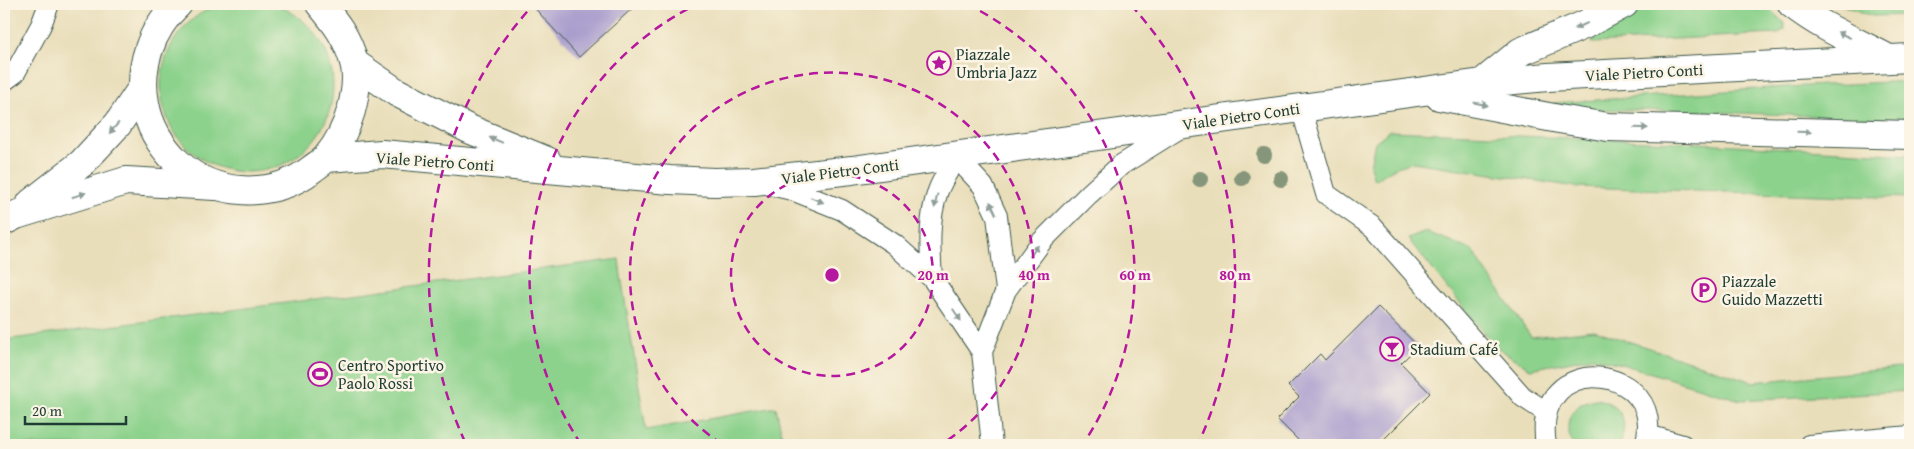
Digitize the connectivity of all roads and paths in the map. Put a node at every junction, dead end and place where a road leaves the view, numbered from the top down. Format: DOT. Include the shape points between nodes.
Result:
graph roads {
  1 [pos="49,4"];
  2 [pos="177,4"];
  3 [pos="320,4"];
  4 [pos="1624,4"];
  5 [pos="1792,4"];
  6 [pos="1899,58"];
  7 [pos="354,63"];
  8 [pos="4,81"];
  9 [pos="1482,83"];
  10 [pos="142,88"];
  11 [pos="1416,92"];
  12 [pos="1301,108"];
  13 [pos="1186,124"];
  14 [pos="1910,135"];
  15 [pos="956,156"];
  16 [pos="326,158"];
  17 [pos="574,172"];
  18 [pos="754,181"];
  19 [pos="215,186"];
  20 [pos="10,218"];
  21 [pos="932,278"];
  22 [pos="1006,290"];
  23 [pos="982,352"];
  24 [pos="1546,412"];
  25 [pos="1910,436"];
  26 [pos="1647,440"];
  27 [pos="992,445"];
  28 [pos="1546,445"];
  29 [pos="1684,445"];
  30 [pos="1809,445"];
  1 -- 8 [label="lane" via="15,73"];
  2 -- 10 [label="street" via="157,29 146,57"];
  3 -- 7 [label="street" via="341,29"];
  4 -- 9 [label="street, one-way" via="1520,52"];
  6 -- 5 [label="street, one-way" via="1827,27"];
  6 -- 9 [label="street, Viale Pietro Conti"];
  7 -- 16 [label="street" via="355,97 346,130"];
  17 -- 7 [label="street, Viale Pietro Conti, one-way" via="469,129 396,92"];
  9 -- 11 [label="street, Viale Pietro Conti"];
  10 -- 19 [label="street" via="148,119 163,148 186,170"];
  10 -- 20 [label="street, one-way" via="118,124 82,163"];
  11 -- 12 [label="street, Viale Pietro Conti"];
  11 -- 14 [label="street, one-way" via="1608,127"];
  12 -- 13 [label="street, Viale Pietro Conti"];
  12 -- 24 [label="lane" via="1326,194 1373,227 1523,397"];
  13 -- 15 [label="street, Viale Pietro Conti"];
  22 -- 13 [label="lane, one-way" via="1042,241 1089,194 1121,165"];
  15 -- 18 [label="street, Viale Pietro Conti"];
  15 -- 21 [label="lane, one-way" via="938,191 932,219"];
  22 -- 15 [label="lane, one-way" via="997,216 983,186"];
  16 -- 17 [label="street, Viale Pietro Conti" via="382,154"];
  16 -- 19 [label="street" via="302,176 274,188 244,191"];
  17 -- 18 [label="street, Viale Pietro Conti" via="714,182"];
  18 -- 21 [label="lane, one-way" via="792,190 842,210 894,244"];
  20 -- 19 [label="street, one-way" via="126,181"];
  21 -- 23 [label="lane, one-way"];
  22 -- 23 [label="lane"];
  23 -- 27 [label="lane"];
  24 -- 26 [label="lane" via="1554,397 1567,385 1582,378 1599,376 1616,380 1641,402 1648,418"];
  24 -- 28 [label="lane"];
  25 -- 30 [label="lane"];
  26 -- 29 [label="lane"];
}
